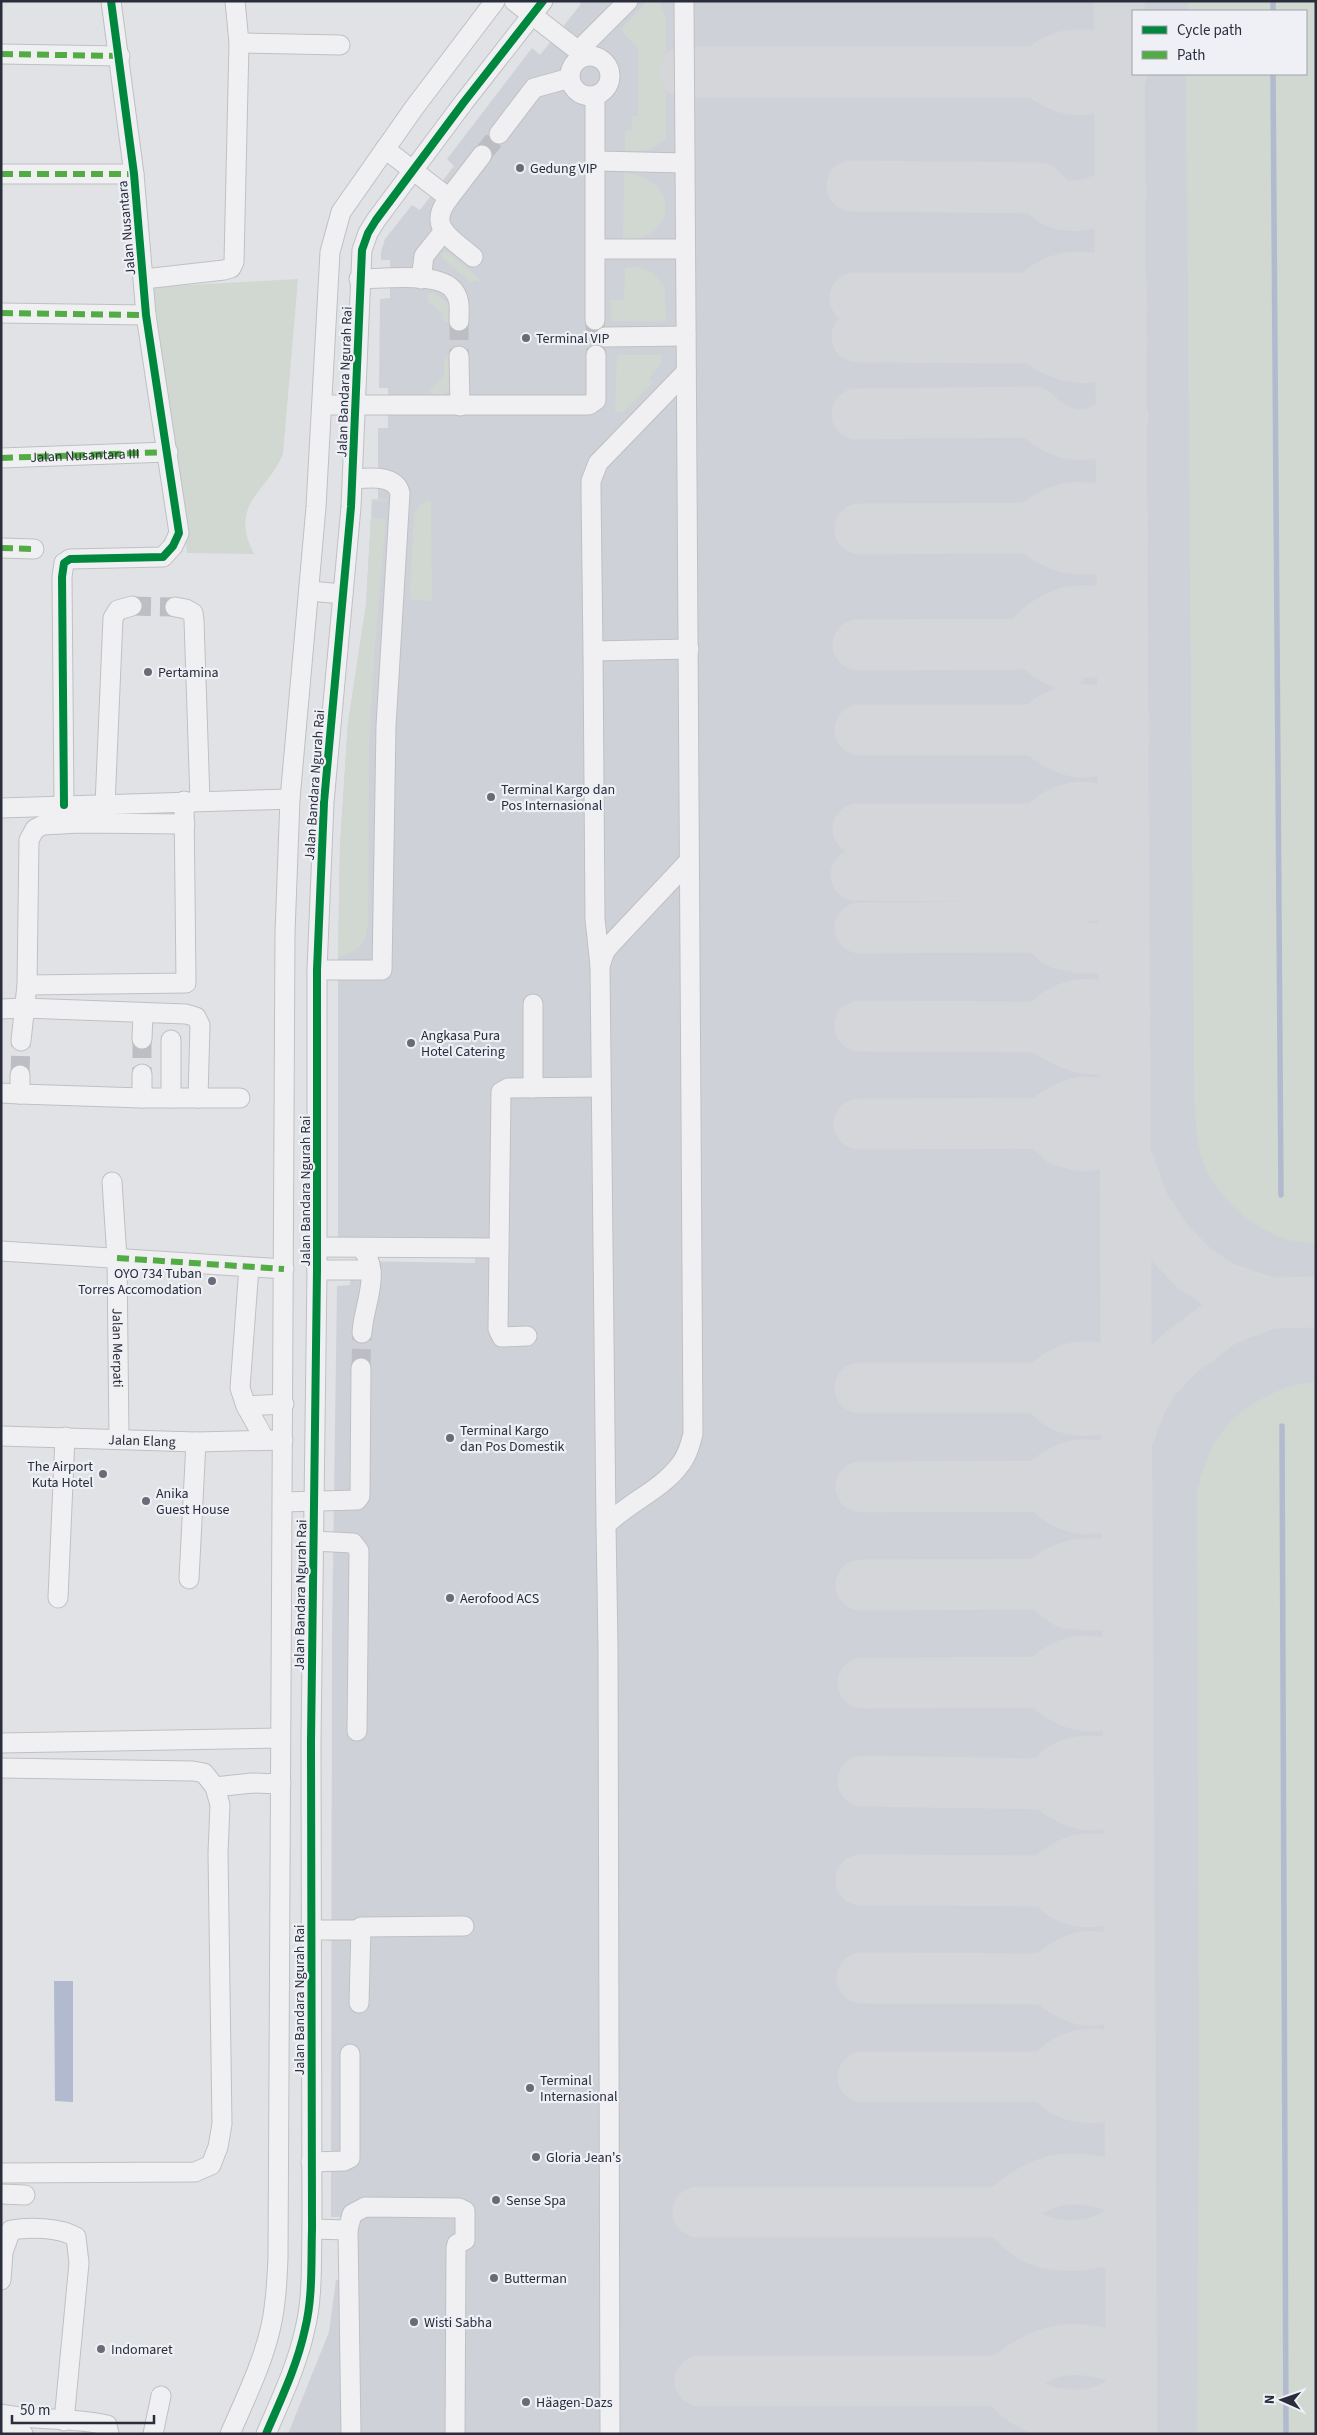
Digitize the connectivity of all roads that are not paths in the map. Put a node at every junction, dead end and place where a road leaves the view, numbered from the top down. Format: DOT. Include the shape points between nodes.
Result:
graph roads {
  1 [pos="111,1"];
  2 [pos="235,1"];
  3 [pos="495,1"];
  4 [pos="514,1"];
  5 [pos="628,1"];
  6 [pos="684,1"];
  7 [pos="538,8"];
  8 [pos="239,43"];
  9 [pos="340,45"];
  10 [pos="581,53"];
  11 [pos="1,54"];
  12 [pos="120,56"];
  13 [pos="570,78"];
  14 [pos="595,96"];
  15 [pos="499,134"];
  16 [pos="385,149"];
  17 [pos="482,155"];
  18 [pos="596,162"];
  19 [pos="685,163"];
  20 [pos="414,170"];
  21 [pos="1,174"];
  22 [pos="134,174"];
  23 [pos="449,198"];
  24 [pos="444,231"];
  25 [pos="596,249"];
  26 [pos="685,249"];
  27 [pos="473,257"];
  28 [pos="144,279"];
  29 [pos="359,279"];
  30 [pos="421,279"];
  31 [pos="1,313"];
  32 [pos="146,315"];
  33 [pos="595,320"];
  34 [pos="459,321"];
  35 [pos="686,336"];
  36 [pos="605,337"];
  37 [pos="596,355"];
  38 [pos="459,356"];
  39 [pos="686,372"];
  40 [pos="322,405"];
  41 [pos="355,405"];
  42 [pos="460,406"];
  43 [pos="168,452"];
  44 [pos="1,458"];
  45 [pos="353,478"];
  46 [pos="1,548"];
  47 [pos="34,549"];
  48 [pos="309,592"];
  49 [pos="343,594"];
  50 [pos="132,606"];
  51 [pos="176,607"];
  52 [pos="689,649"];
  53 [pos="593,651"];
  54 [pos="290,799"];
  55 [pos="192,801"];
  56 [pos="64,805"];
  57 [pos="104,805"];
  58 [pos="1,808"];
  59 [pos="185,824"];
  60 [pos="689,861"];
  61 [pos="600,966"];
  62 [pos="317,970"];
  63 [pos="186,983"];
  64 [pos="27,985"];
  65 [pos="533,1004"];
  66 [pos="24,1008"];
  67 [pos="1,1009"];
  68 [pos="143,1013"];
  69 [pos="186,1014"];
  70 [pos="142,1038"];
  71 [pos="171,1040"];
  72 [pos="21,1041"];
  73 [pos="142,1074"];
  74 [pos="600,1087"];
  75 [pos="533,1088"];
  76 [pos="1,1093"];
  77 [pos="142,1098"];
  78 [pos="171,1098"];
  79 [pos="198,1098"];
  80 [pos="240,1098"];
  81 [pos="112,1182"];
  82 [pos="317,1247"];
  83 [pos="361,1248"];
  84 [pos="499,1248"];
  85 [pos="1,1251"];
  86 [pos="117,1258"];
  87 [pos="249,1267"];
  88 [pos="284,1269"];
  89 [pos="317,1270"];
  90 [pos="371,1270"];
  91 [pos="362,1334"];
  92 [pos="527,1336"];
  93 [pos="361,1368"];
  94 [pos="284,1404"];
  95 [pos="246,1406"];
  96 [pos="1,1436"];
  97 [pos="65,1437"];
  98 [pos="119,1439"];
  99 [pos="265,1440"];
  100 [pos="284,1440"];
  101 [pos="196,1442"];
  102 [pos="283,1502"];
  103 [pos="314,1502"];
  104 [pos="606,1524"];
  105 [pos="313,1541"];
  106 [pos="189,1579"];
  107 [pos="58,1598"];
  108 [pos="358,1731"];
  109 [pos="280,1738"];
  110 [pos="1,1743"];
  111 [pos="1,1768"];
  112 [pos="281,1784"];
  113 [pos="215,1788"];
  114 [pos="464,1926"];
  115 [pos="312,1930"];
  116 [pos="359,1930"];
  117 [pos="359,2003"];
  118 [pos="280,2005"];
  119 [pos="311,2005"];
  120 [pos="350,2054"];
  121 [pos="311,2162"];
  122 [pos="1,2173"];
  123 [pos="1,2194"];
  124 [pos="25,2194"];
  125 [pos="312,2229"];
  126 [pos="348,2230"];
  127 [pos="1,2280"];
  128 [pos="161,2396"];
  129 [pos="1,2414"];
  130 [pos="64,2421"];
  131 [pos="1,2430"];
  132 [pos="23,2434"];
  133 [pos="109,2434"];
  134 [pos="153,2434"];
  135 [pos="230,2434"];
  136 [pos="266,2434"];
  137 [pos="351,2434"];
  138 [pos="455,2434"];
  139 [pos="610,2434"];
  1 -- 12 [label="street, Jalan Nusantara"];
  2 -- 8 [label="street"];
  3 -- 16 [label="street, Jalan Bandara Ngurah Rai"];
  4 -- 7 [label="street"];
  5 -- 10 [label="street"];
  6 -- 19 [label="street"];
  7 -- 10 [label="street"];
  7 -- 20 [label="street, Jalan Bandara Ngurah Rai"];
  8 -- 9 [label="street"];
  8 -- 28 [label="street" via="234,262 231,268 224,270"];
  10 -- 13 [label="street" via="571,69"];
  10 -- 14 [label="street" via="605,61 610,70 610,81 604,91"];
  11 -- 12 [label="street"];
  12 -- 22 [label="street, Jalan Nusantara"];
  13 -- 14 [label="street" via="575,89 584,95"];
  13 -- 15 [label="street" via="534,88"];
  14 -- 18 [label="street"];
  16 -- 20 [label="street"];
  16 -- 40 [label="street, Jalan Bandara Ngurah Rai" via="342,212 335,230 330,252"];
  17 -- 23 [label="street"];
  18 -- 19 [label="street"];
  18 -- 25 [label="street"];
  19 -- 26 [label="street"];
  20 -- 23 [label="street"];
  20 -- 29 [label="street, Jalan Bandara Ngurah Rai" via="368,233 362,250"];
  21 -- 22 [label="street"];
  22 -- 28 [label="street, Jalan Nusantara"];
  23 -- 24 [label="street" via="438,218"];
  24 -- 27 [label="street"];
  24 -- 30 [label="street" via="424,256"];
  25 -- 26 [label="street"];
  25 -- 33 [label="street"];
  26 -- 35 [label="street"];
  28 -- 32 [label="street, Jalan Nusantara"];
  29 -- 30 [label="street"];
  29 -- 41 [label="street, Jalan Bandara Ngurah Rai"];
  30 -- 34 [label="street" via="442,281 454,290 459,300"];
  31 -- 32 [label="street"];
  32 -- 43 [label="street, Jalan Nusantara"];
  35 -- 36 [label="street"];
  35 -- 39 [label="street"];
  37 -- 42 [label="street" via="596,400 592,404"];
  38 -- 42 [label="street"];
  39 -- 52 [label="street"];
  39 -- 53 [label="street" via="598,463 593,473 590,492"];
  40 -- 41 [label="street"];
  40 -- 48 [label="street, Jalan Bandara Ngurah Rai"];
  41 -- 42 [label="street"];
  41 -- 45 [label="street, Jalan Bandara Ngurah Rai"];
  43 -- 44 [label="street, Jalan Nusantara III"];
  43 -- 56 [label="street, Jalan Nusantara" via="179,533 168,553 158,558 70,559 64,562"];
  45 -- 49 [label="street, Jalan Bandara Ngurah Rai"];
  45 -- 62 [label="street" via="392,481 400,493 386,726 382,970"];
  46 -- 47 [label="street"];
  48 -- 49 [label="street"];
  48 -- 54 [label="street, Jalan Bandara Ngurah Rai"];
  49 -- 62 [label="street, Jalan Bandara Ngurah Rai" via="324,802"];
  50 -- 57 [label="street" via="118,610 113,618"];
  51 -- 55 [label="street" via="193,613 194,620"];
  52 -- 53 [label="street"];
  52 -- 60 [label="street"];
  53 -- 61 [label="street" via="595,920"];
  54 -- 55 [label="street"];
  54 -- 88 [label="street, Jalan Bandara Ngurah Rai" via="285,934"];
  55 -- 57 [label="street"];
  55 -- 59 [label="street"];
  56 -- 57 [label="street"];
  56 -- 58 [label="street"];
  59 -- 63 [label="street"];
  59 -- 64 [label="street" via="80,823 43,825 35,829 29,840"];
  60 -- 61 [label="street" via="611,944"];
  60 -- 104 [label="street" via="693,1434 679,1467"];
  61 -- 74 [label="street"];
  62 -- 82 [label="street, Jalan Bandara Ngurah Rai"];
  63 -- 64 [label="street"];
  63 -- 69 [label="street"];
  64 -- 66 [label="street"];
  65 -- 75 [label="street"];
  66 -- 67 [label="street"];
  66 -- 68 [label="street"];
  66 -- 72 [label="street"];
  68 -- 69 [label="street"];
  68 -- 70 [label="street"];
  69 -- 79 [label="street" via="196,1017 200,1024"];
  71 -- 78 [label="street"];
  73 -- 77 [label="street"];
  74 -- 75 [label="street"];
  74 -- 104 [label="street"];
  75 -- 84 [label="street" via="508,1088 501,1095"];
  76 -- 77 [label="street" via="20,1084"];
  77 -- 78 [label="street"];
  78 -- 79 [label="street"];
  79 -- 80 [label="street"];
  81 -- 86 [label="street, Jalan Merpati"];
  82 -- 83 [label="street"];
  82 -- 89 [label="street, Jalan Bandara Ngurah Rai"];
  83 -- 84 [label="street"];
  83 -- 90 [label="street" via="371,1261"];
  84 -- 92 [label="street" via="499,1334 502,1337"];
  85 -- 86 [label="street"];
  86 -- 87 [label="street"];
  86 -- 98 [label="street, Jalan Merpati"];
  87 -- 88 [label="street"];
  87 -- 95 [label="street" via="240,1388"];
  88 -- 94 [label="street, Jalan Bandara Ngurah Rai"];
  89 -- 90 [label="street"];
  89 -- 103 [label="street, Jalan Bandara Ngurah Rai"];
  90 -- 91 [label="street"];
  93 -- 103 [label="street" via="360,1496 352,1502"];
  94 -- 95 [label="street"];
  94 -- 100 [label="street, Jalan Bandara Ngurah Rai"];
  95 -- 99 [label="street"];
  96 -- 97 [label="street, Jalan Elang"];
  97 -- 98 [label="street, Jalan Elang"];
  97 -- 107 [label="street"];
  98 -- 101 [label="street, Jalan Elang"];
  99 -- 100 [label="street, Jalan Elang"];
  99 -- 101 [label="street, Jalan Elang"];
  100 -- 102 [label="street, Jalan Bandara Ngurah Rai"];
  101 -- 106 [label="street"];
  102 -- 103 [label="street"];
  102 -- 109 [label="street, Jalan Bandara Ngurah Rai"];
  103 -- 105 [label="street, Jalan Bandara Ngurah Rai"];
  104 -- 139 [label="street"];
  105 -- 108 [label="street" via="347,1541 359,1551"];
  105 -- 115 [label="street, Jalan Bandara Ngurah Rai"];
  109 -- 110 [label="street"];
  109 -- 112 [label="street, Jalan Bandara Ngurah Rai"];
  111 -- 113 [label="street" via="193,1771 204,1773"];
  112 -- 113 [label="street" via="252,1783"];
  112 -- 118 [label="street, Jalan Bandara Ngurah Rai"];
  113 -- 122 [label="street" via="220,1805 222,2124 211,2165 195,2172"];
  114 -- 116 [label="street" via="367,1925"];
  115 -- 116 [label="street"];
  115 -- 119 [label="street, Jalan Bandara Ngurah Rai"];
  116 -- 117 [label="street"];
  118 -- 119 [label="street"];
  118 -- 135 [label="street, Jalan Bandara Ngurah Rai" via="280,2197 275,2303 271,2328"];
  119 -- 121 [label="street, Jalan Bandara Ngurah Rai"];
  120 -- 121 [label="street" via="350,2158 344,2162"];
  121 -- 125 [label="street, Jalan Bandara Ngurah Rai"];
  123 -- 124 [label="street"];
  125 -- 126 [label="street"];
  125 -- 136 [label="street, Jalan Bandara Ngurah Rai" via="306,2328 293,2373"];
  126 -- 137 [label="street"];
  126 -- 138 [label="street" via="352,2214 365,2207 459,2208 465,2212 465,2240 456,2245"];
  127 -- 130 [label="street" via="3,2252 11,2230 48,2230 76,2237 78,2263"];
  128 -- 134 [label="street"];
  129 -- 130 [label="street"];
  130 -- 133 [label="street" via="107,2425"];
  131 -- 132 [label="street"];
}
